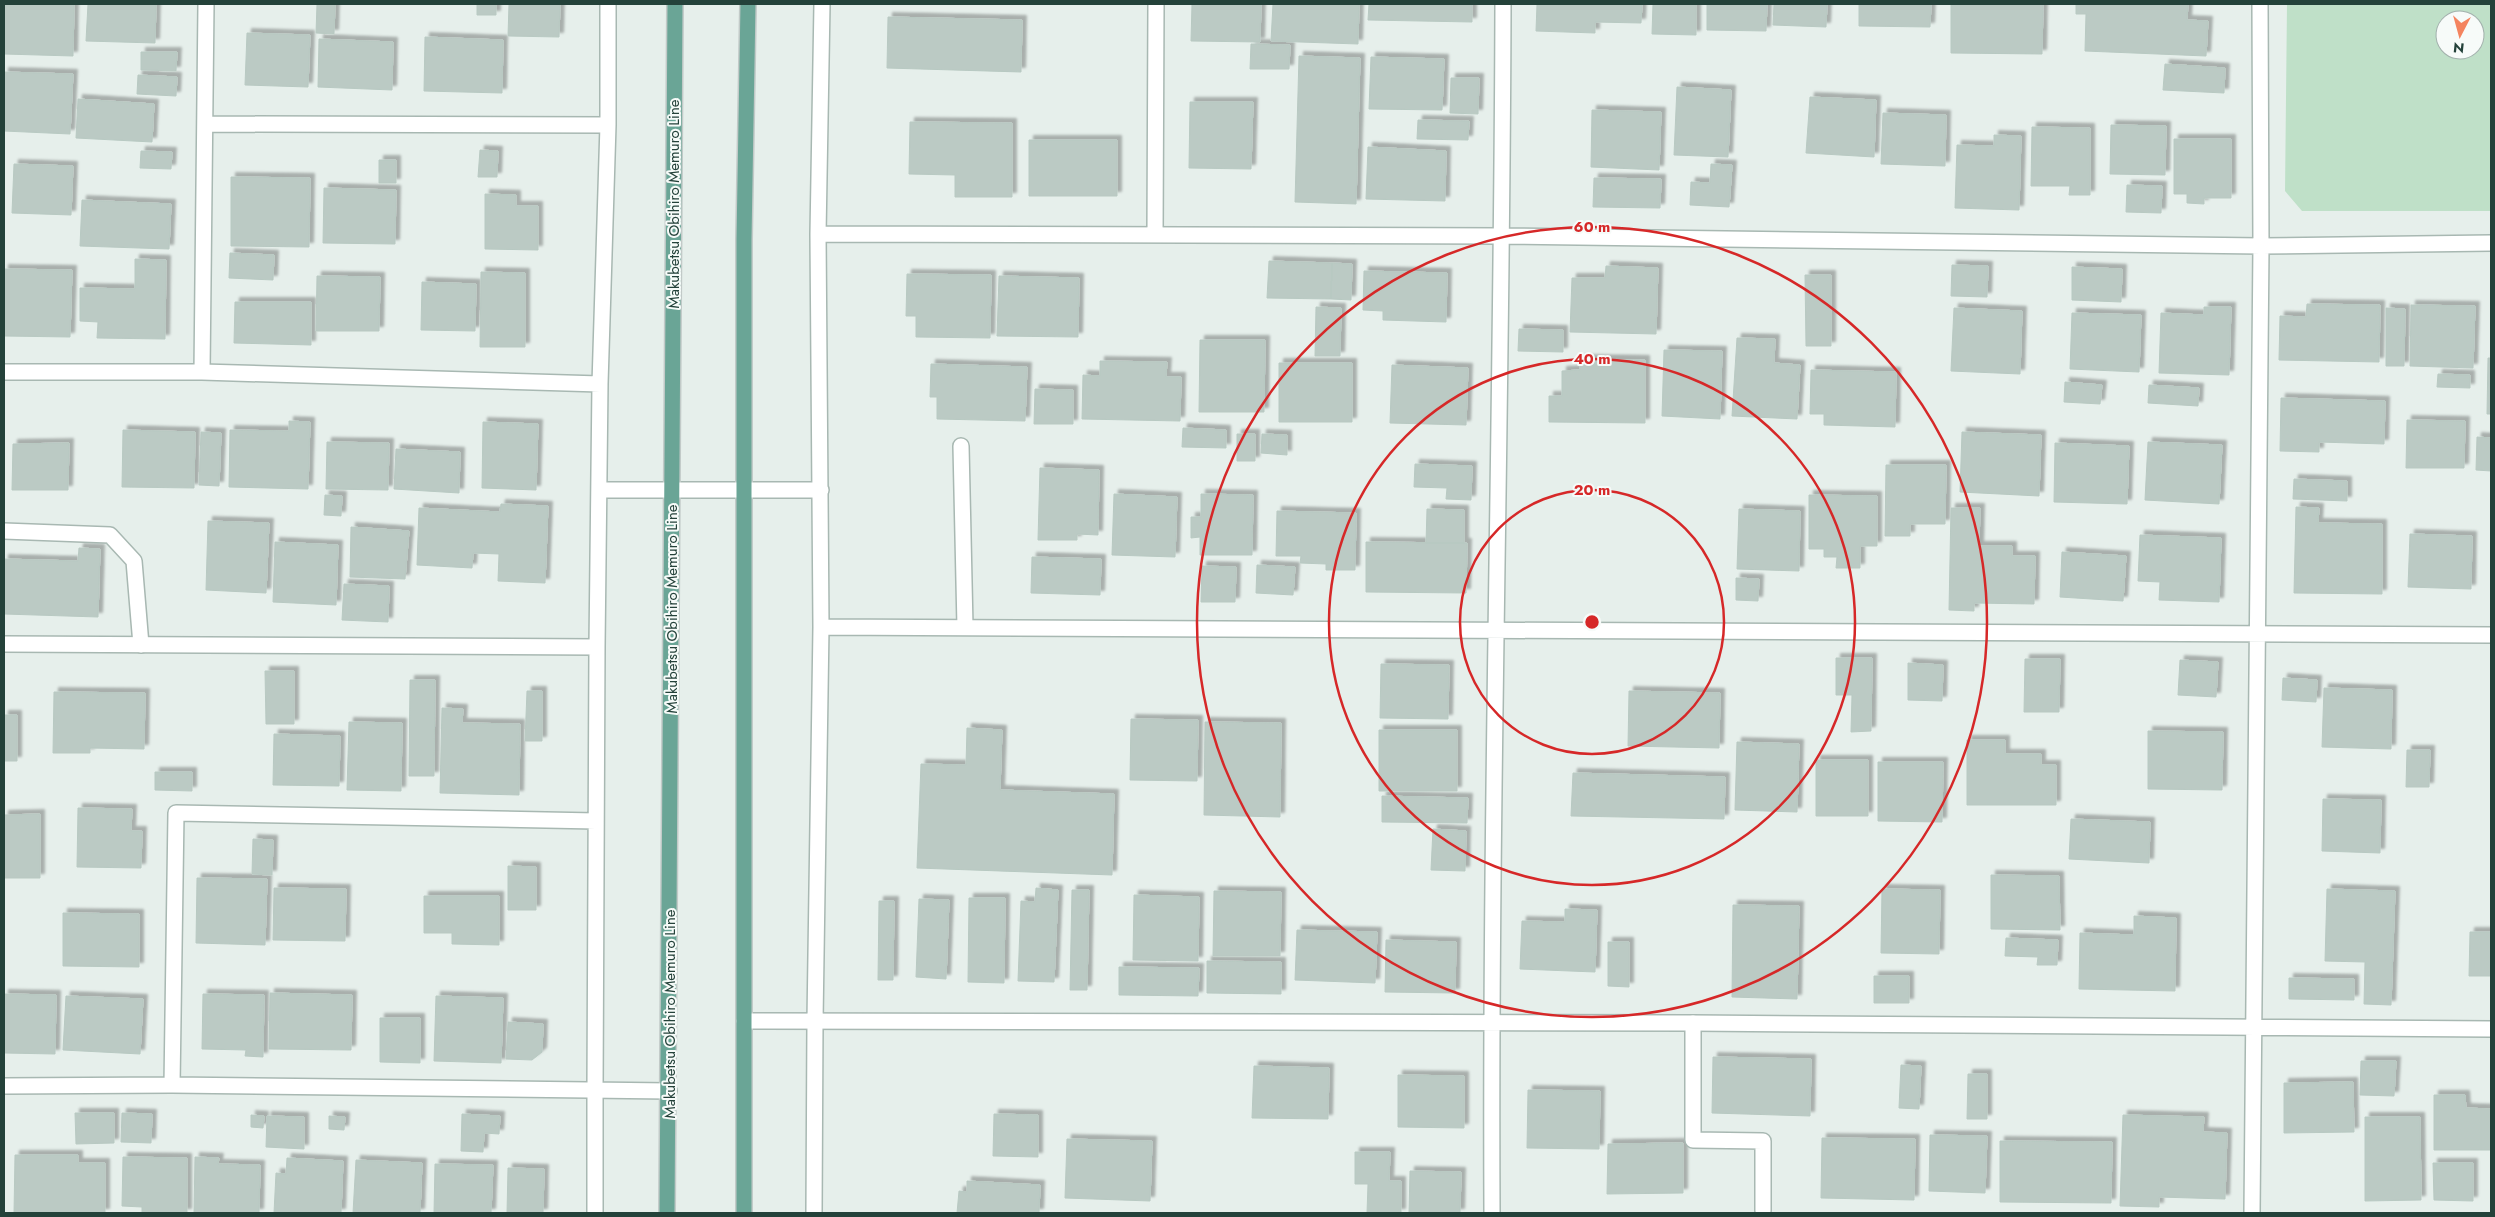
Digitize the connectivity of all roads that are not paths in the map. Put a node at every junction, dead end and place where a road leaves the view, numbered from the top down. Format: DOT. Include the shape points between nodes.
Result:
graph roads {
  1 [pos="206,4"];
  2 [pos="608,4"];
  3 [pos="675,4"];
  4 [pos="748,4"];
  5 [pos="822,4"];
  6 [pos="1156,4"];
  7 [pos="1503,4"];
  8 [pos="2260,4"];
  9 [pos="205,124"];
  10 [pos="608,125"];
  11 [pos="818,234"];
  12 [pos="1155,235"];
  13 [pos="1502,236"];
  14 [pos="2491,243"];
  15 [pos="2261,246"];
  16 [pos="4,372"];
  17 [pos="202,372"];
  18 [pos="600,384"];
  19 [pos="961,446"];
  20 [pos="599,490"];
  21 [pos="673,490"];
  22 [pos="745,490"];
  23 [pos="821,490"];
  24 [pos="4,530"];
  25 [pos="821,627"];
  26 [pos="965,627"];
  27 [pos="1498,630"];
  28 [pos="2256,632"];
  29 [pos="2491,635"];
  30 [pos="4,644"];
  31 [pos="141,645"];
  32 [pos="597,647"];
  33 [pos="596,821"];
  34 [pos="744,1021"];
  35 [pos="814,1021"];
  36 [pos="1491,1022"];
  37 [pos="1693,1023"];
  38 [pos="2252,1027"];
  39 [pos="2491,1029"];
  40 [pos="172,1084"];
  41 [pos="4,1086"];
  42 [pos="595,1091"];
  43 [pos="669,1091"];
  44 [pos="1763,1211"];
  45 [pos="595,1213"];
  46 [pos="667,1213"];
  47 [pos="744,1213"];
  48 [pos="814,1213"];
  49 [pos="1492,1213"];
  50 [pos="2252,1213"];
  1 -- 9 [label="street"];
  2 -- 10 [label="street"];
  3 -- 21 [label="main road, Makubetsu Obihiro Memuro Line"];
  4 -- 22 [label="main road" via="744,239"];
  5 -- 11 [label="street"];
  6 -- 12 [label="street"];
  7 -- 13 [label="street"];
  8 -- 15 [label="street"];
  9 -- 10 [label="street"];
  9 -- 17 [label="street"];
  10 -- 18 [label="street"];
  11 -- 12 [label="street"];
  11 -- 23 [label="street"];
  12 -- 13 [label="street"];
  13 -- 15 [label="street"];
  13 -- 27 [label="street"];
  14 -- 15 [label="street"];
  15 -- 28 [label="street"];
  16 -- 17 [label="street"];
  17 -- 18 [label="street"];
  18 -- 20 [label="street"];
  19 -- 26 [label="street"];
  20 -- 21 [label="street"];
  20 -- 32 [label="street"];
  21 -- 22 [label="street"];
  21 -- 43 [label="main road, Makubetsu Obihiro Memuro Line"];
  22 -- 23 [label="street"];
  22 -- 34 [label="main road"];
  23 -- 25 [label="street"];
  24 -- 31 [label="street" via="110,534 134,561"];
  25 -- 26 [label="street"];
  25 -- 35 [label="street"];
  26 -- 27 [label="street"];
  27 -- 28 [label="street"];
  27 -- 36 [label="street"];
  28 -- 29 [label="street"];
  28 -- 38 [label="street"];
  30 -- 31 [label="street"];
  31 -- 32 [label="street"];
  32 -- 33 [label="street"];
  33 -- 40 [label="street" via="176,813"];
  33 -- 42 [label="street"];
  34 -- 35 [label="street"];
  34 -- 47 [label="main road"];
  35 -- 36 [label="street"];
  35 -- 48 [label="street"];
  36 -- 37 [label="street"];
  36 -- 49 [label="street"];
  37 -- 38 [label="street"];
  37 -- 44 [label="street" via="1693,1140 1763,1141"];
  38 -- 39 [label="street"];
  38 -- 50 [label="street"];
  40 -- 41 [label="street"];
  40 -- 42 [label="street"];
  42 -- 43 [label="street"];
  42 -- 45 [label="street"];
  43 -- 46 [label="main road, Makubetsu Obihiro Memuro Line"];
}
